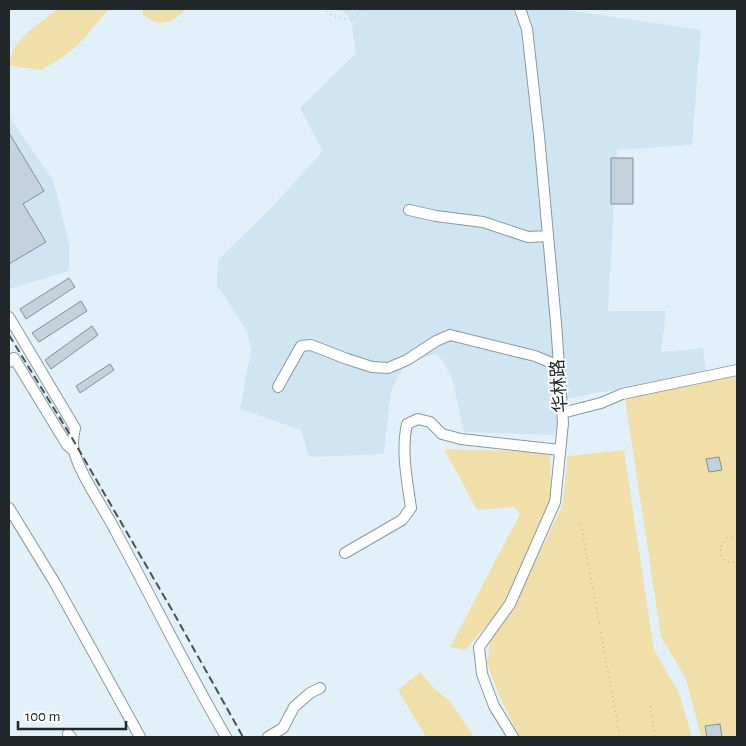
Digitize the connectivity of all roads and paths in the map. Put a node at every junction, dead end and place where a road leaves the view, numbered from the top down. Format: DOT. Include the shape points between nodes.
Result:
graph roads {
  1 [pos="322,9"];
  2 [pos="364,9"];
  3 [pos="520,9"];
  4 [pos="409,210"];
  5 [pos="548,236"];
  6 [pos="9,317"];
  7 [pos="10,357"];
  8 [pos="559,366"];
  9 [pos="737,370"];
  10 [pos="278,387"];
  11 [pos="562,413"];
  12 [pos="560,450"];
  13 [pos="74,451"];
  14 [pos="9,508"];
  15 [pos="581,524"];
  16 [pos="737,537"];
  17 [pos="345,553"];
  18 [pos="737,562"];
  19 [pos="320,688"];
  20 [pos="650,706"];
  21 [pos="140,737"];
  22 [pos="226,737"];
  23 [pos="268,737"];
  24 [pos="513,737"];
  25 [pos="620,737"];
  26 [pos="655,737"];
  1 -- 2 [label="path" via="337,18 350,20"];
  3 -- 5 [label="street, 华林路" via="527,28"];
  4 -- 5 [label="street" via="483,222 528,237"];
  5 -- 8 [label="street, 华林路"];
  6 -- 13 [label="street" via="75,428 72,438"];
  7 -- 13 [label="street"];
  8 -- 10 [label="street" via="535,356 450,335 388,368 372,367 311,344 301,346"];
  8 -- 11 [label="street, 华林路"];
  9 -- 11 [label="street" via="622,394"];
  11 -- 12 [label="street, 华林路"];
  12 -- 17 [label="street" via="461,439 442,434 430,422 418,419 407,424 404,439 411,508 402,520"];
  12 -- 24 [label="street, 华林路" via="554,502 510,604 479,647 482,674 494,706"];
  13 -- 22 [label="street"];
  14 -- 21 [label="street" via="55,583"];
  15 -- 25 [label="path"];
  16 -- 18 [label="path" via="726,538 720,548 726,562"];
  19 -- 23 [label="street" via="294,707 283,728"];
  20 -- 26 [label="path"];
}
